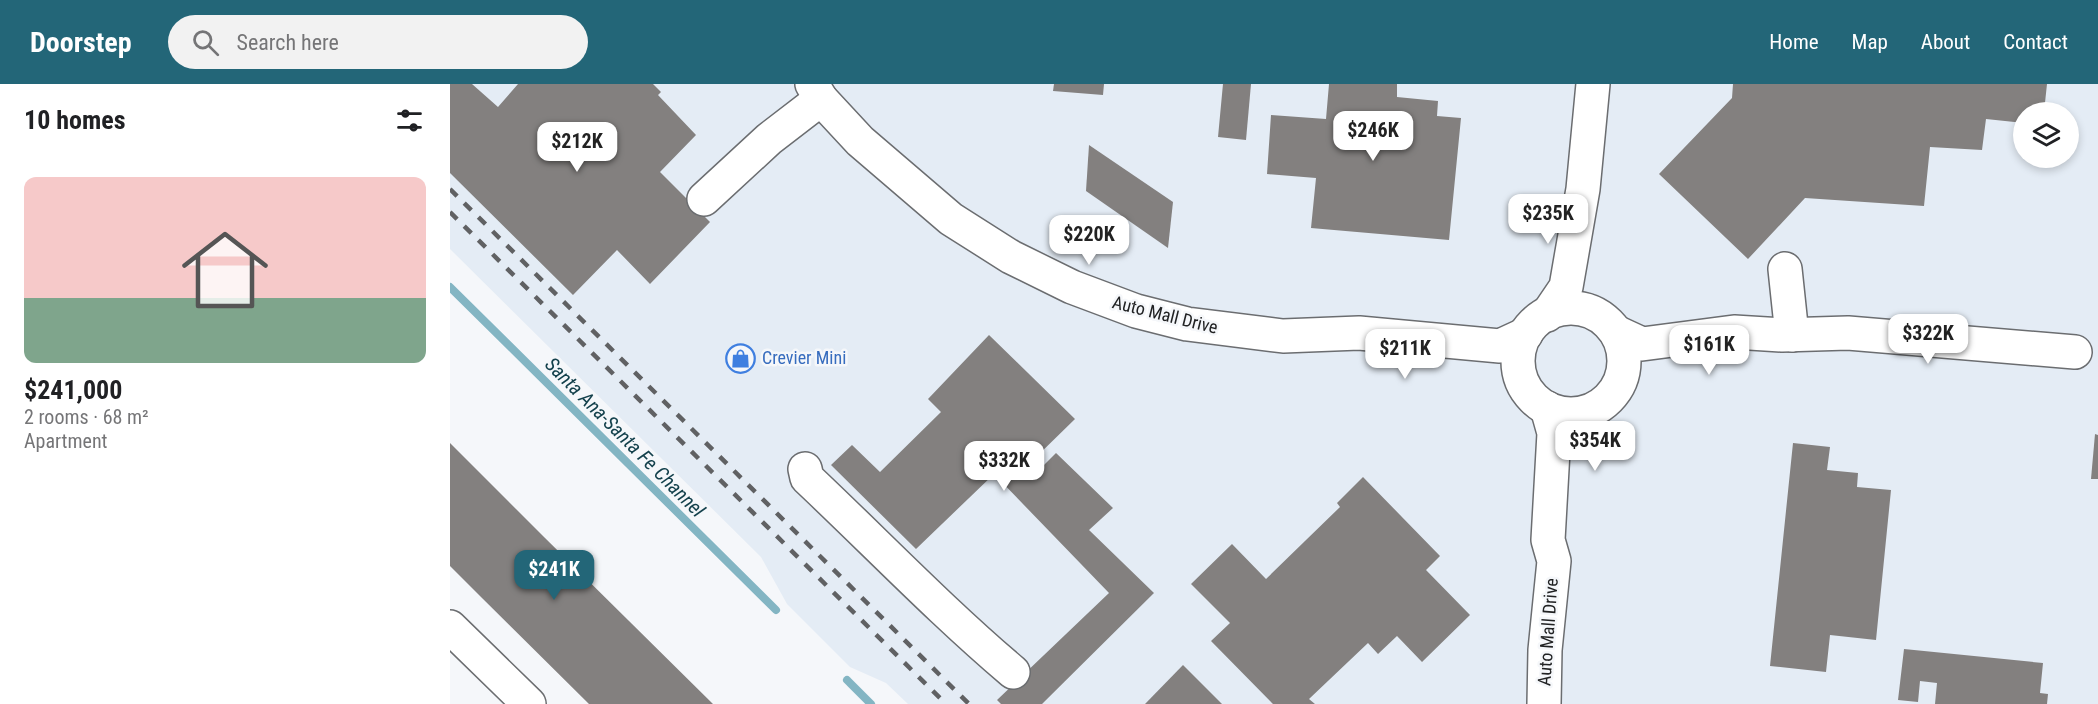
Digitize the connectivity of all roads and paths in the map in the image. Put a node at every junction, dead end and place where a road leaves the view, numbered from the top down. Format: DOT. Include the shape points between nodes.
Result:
graph roads {
  1 [pos="1593,84"];
  2 [pos="822,89"];
  3 [pos="1583,189"];
  4 [pos="704,199"];
  5 [pos="1785,269"];
  6 [pos="1605,322"];
  7 [pos="1536,325"];
  8 [pos="1787,335"];
  9 [pos="1305,337"];
  10 [pos="2075,352"];
  11 [pos="1522,380"];
  12 [pos="1618,381"];
  13 [pos="1547,408"];
  14 [pos="1586,413"];
  15 [pos="805,470"];
  16 [pos="1554,561"];
  17 [pos="450,627"];
  18 [pos="1013,672"];
  19 [pos="529,704"];
  20 [pos="1544,704"];
  1 -- 3 [label="street"];
  2 -- 4 [label="street"];
  2 -- 9 [label="street, Auto Mall Drive" via="868,129 886,162 924,197 980,239 1072,287 1136,311 1187,324 1240,333"];
  3 -- 6 [label="street" via="1588,288"];
  3 -- 7 [label="street" via="1566,287"];
  5 -- 8 [label="street"];
  6 -- 7 [label="street" via="1568,308"];
  6 -- 8 [label="street" via="1642,344 1734,332"];
  6 -- 12 [label="street" via="1623,351 1624,366"];
  7 -- 9 [label="street, Auto Mall Drive" via="1500,346 1359,333"];
  7 -- 11 [label="street" via="1520,343"];
  8 -- 10 [label="street" via="1881,335"];
  8 -- 12 [label="street" via="1641,360"];
  9 -- 11 [label="street, Auto Mall Drive" via="1359,350 1495,363"];
  11 -- 13 [label="street" via="1529,394"];
  12 -- 14 [label="street" via="1611,397"];
  13 -- 14 [label="street" via="1565,414"];
  13 -- 16 [label="street, Auto Mall Drive" via="1554,433 1548,540"];
  14 -- 16 [label="street, Auto Mall Drive" via="1573,435 1564,542"];
  15 -- 18 [label="street" via="807,478 909,574 951,620"];
  16 -- 20 [label="street, Auto Mall Drive"];
  17 -- 19 [label="street"];
}
